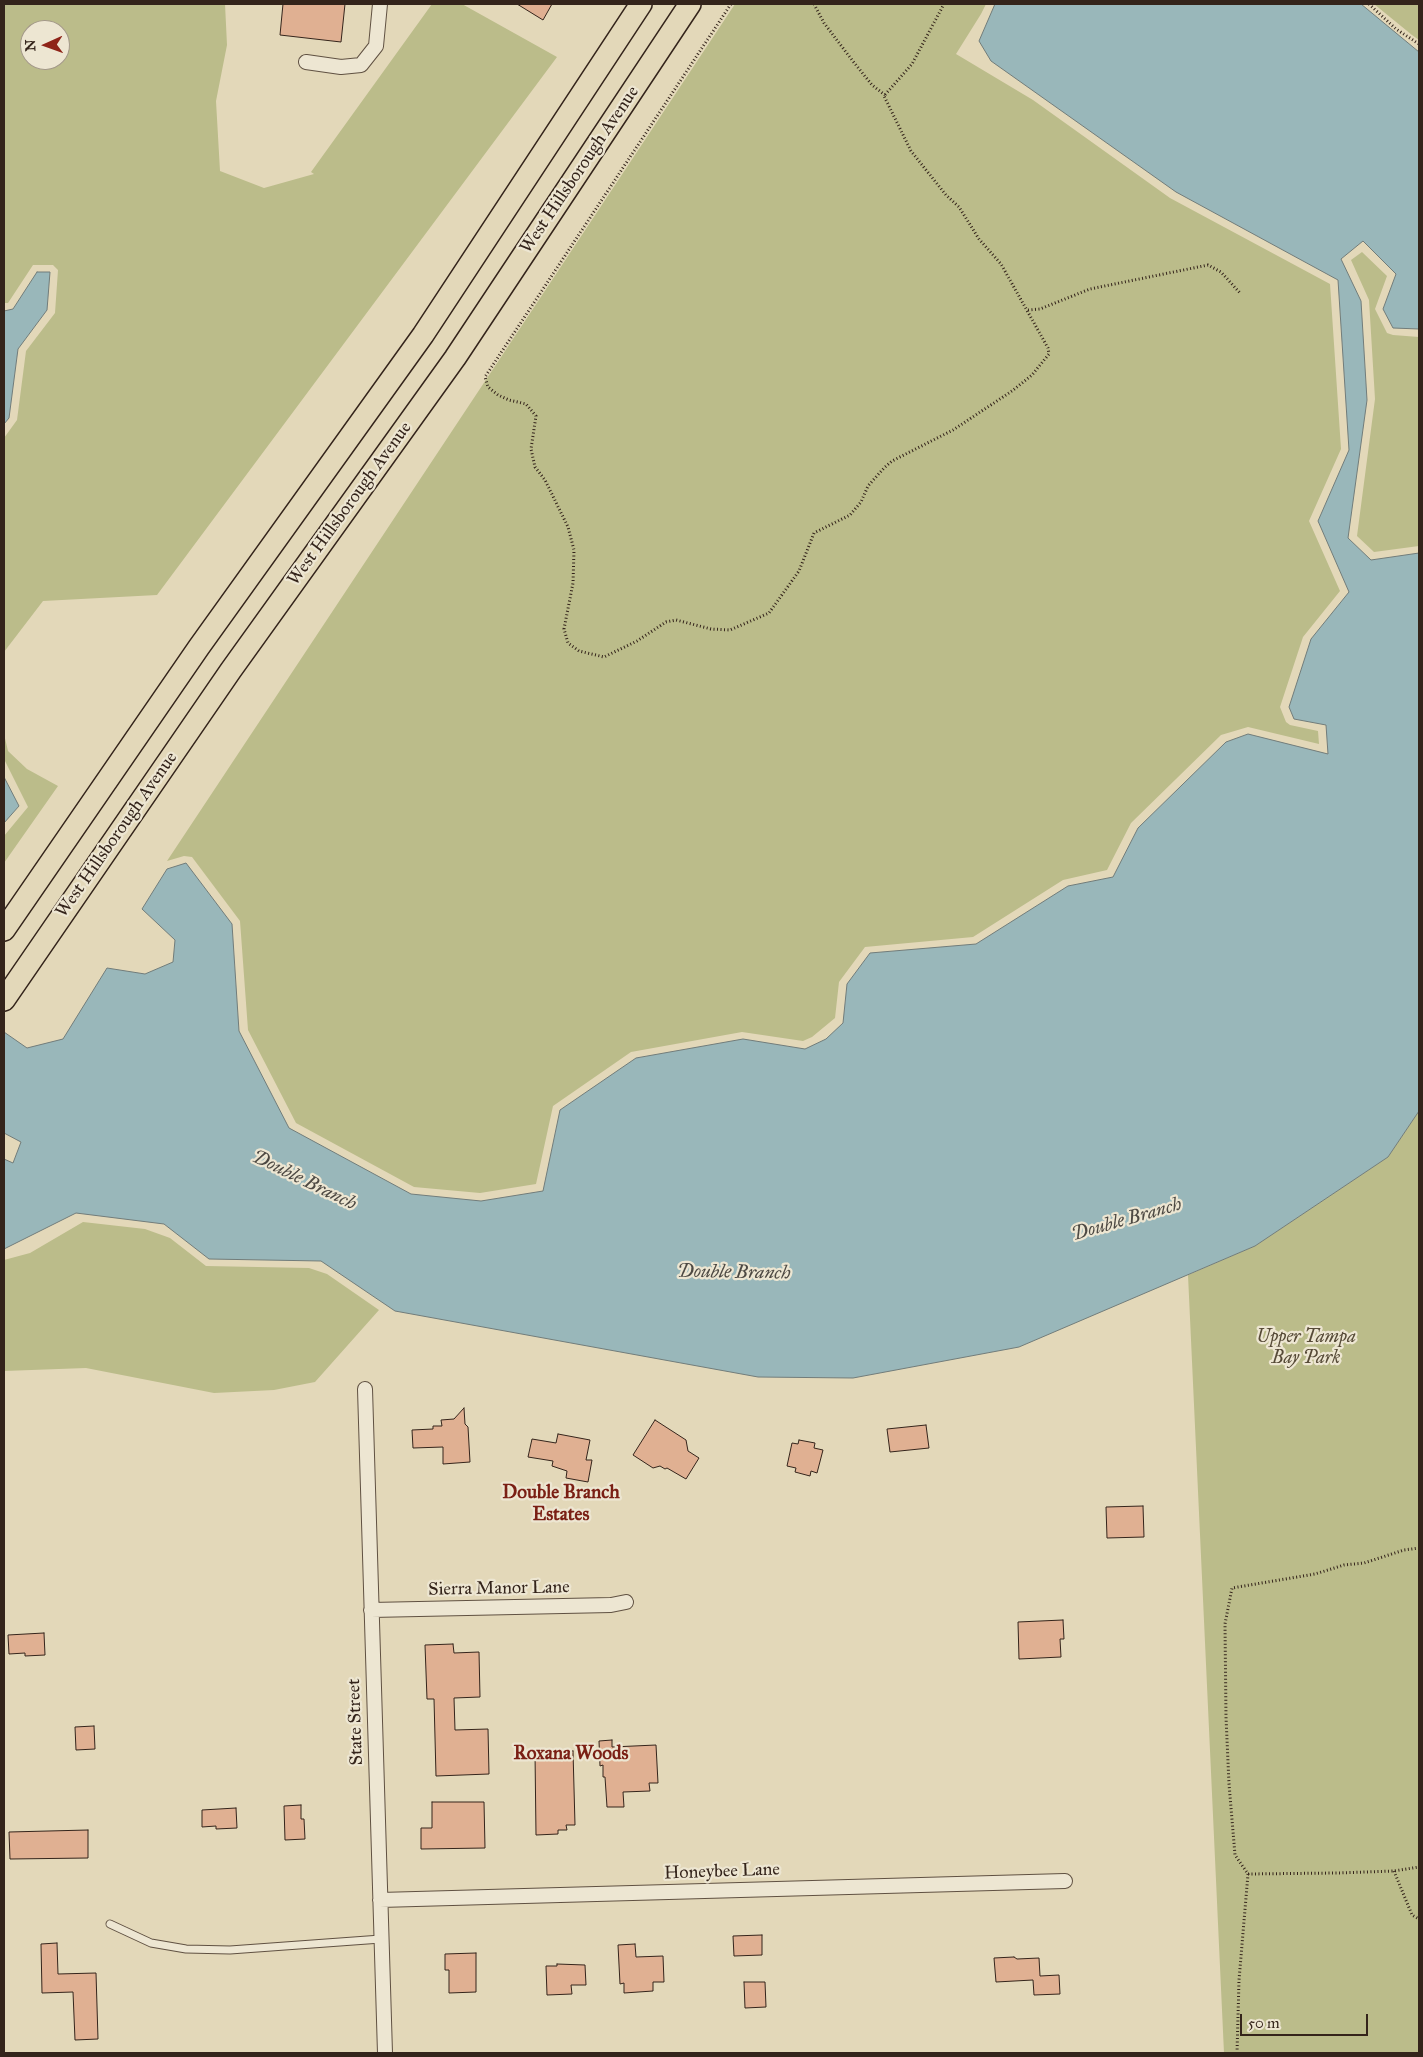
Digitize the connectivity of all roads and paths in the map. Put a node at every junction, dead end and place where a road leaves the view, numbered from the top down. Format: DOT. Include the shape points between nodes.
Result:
graph roads {
  1 [pos="380,4"];
  2 [pos="641,4"];
  3 [pos="690,4"];
  4 [pos="731,4"];
  5 [pos="814,4"];
  6 [pos="944,4"];
  7 [pos="1369,4"];
  8 [pos="1419,44"];
  9 [pos="306,62"];
  10 [pos="885,95"];
  11 [pos="1240,293"];
  12 [pos="1028,310"];
  13 [pos="4,930"];
  14 [pos="5,997"];
  15 [pos="365,1389"];
  16 [pos="1419,1548"];
  17 [pos="626,1602"];
  18 [pos="371,1610"];
  19 [pos="1419,1867"];
  20 [pos="1394,1871"];
  21 [pos="1248,1874"];
  22 [pos="1065,1881"];
  23 [pos="380,1900"];
  24 [pos="1419,1919"];
  25 [pos="110,1924"];
  26 [pos="381,1939"];
  27 [pos="385,2053"];
  28 [pos="1237,2053"];
  1 -- 9 [label="street" via="376,46 362,65 341,67"];
  2 -- 13 [label="main road" via="423,335 199,647"];
  3 -- 14 [label="main road, West Hillsborough Avenue" via="455,358 231,670"];
  4 -- 12 [label="path" via="485,377 488,387 509,400 526,404 536,416 531,449 535,467 568,527 574,550 573,582 564,629 568,643 579,651 604,656 637,641 666,622 676,620 730,630 770,613 799,571 814,533 850,515 884,468 953,430 1032,375 1048,354 1048,348"];
  5 -- 10 [label="path" via="847,53 872,85"];
  6 -- 10 [label="path" via="912,64"];
  7 -- 8 [label="path" via="1396,29"];
  10 -- 12 [label="path" via="911,151 959,207 979,239 1001,264"];
  11 -- 12 [label="path" via="1221,272 1208,265 1090,289 1040,309"];
  15 -- 18 [label="street, State Street"];
  16 -- 21 [label="path" via="1315,1574 1232,1588 1225,1624 1226,1716 1234,1855"];
  17 -- 18 [label="street, Sierra Manor Lane" via="611,1605"];
  18 -- 23 [label="street, State Street"];
  19 -- 20 [label="path"];
  20 -- 21 [label="path"];
  20 -- 24 [label="path" via="1412,1915"];
  21 -- 28 [label="path"];
  22 -- 23 [label="street, Honeybee Lane"];
  23 -- 26 [label="street, State Street"];
  25 -- 26 [label="lane" via="151,1943 186,1949 230,1950"];
  26 -- 27 [label="street, State Street"];
}
